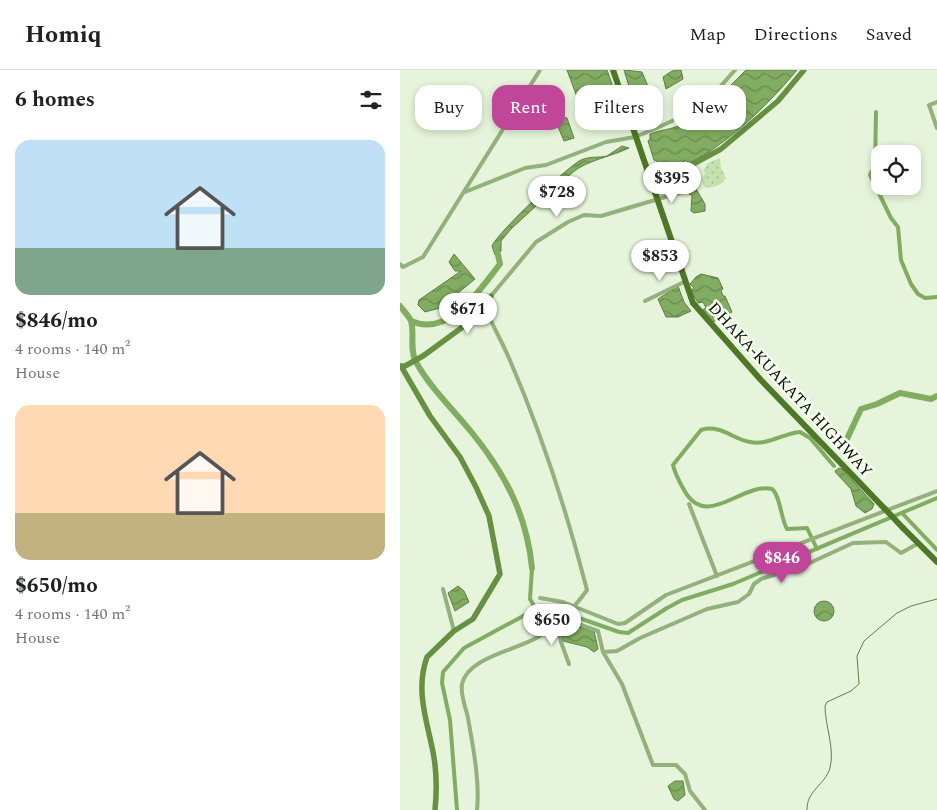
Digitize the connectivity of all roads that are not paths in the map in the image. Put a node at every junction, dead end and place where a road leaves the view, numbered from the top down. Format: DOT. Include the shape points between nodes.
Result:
graph roads {
  1 [pos="613,70"];
  2 [pos="735,70"];
  3 [pos="804,70"];
  4 [pos="538,71"];
  5 [pos="618,85"];
  6 [pos="937,102"];
  7 [pos="937,128"];
  8 [pos="633,130"];
  9 [pos="635,137"];
  10 [pos="652,182"];
  11 [pos="464,192"];
  12 [pos="682,192"];
  13 [pos="657,198"];
  14 [pos="400,264"];
  15 [pos="684,282"];
  16 [pos="491,296"];
  17 [pos="645,301"];
  18 [pos="486,310"];
  19 [pos="400,366"];
  20 [pos="937,491"];
  21 [pos="689,504"];
  22 [pos="919,543"];
  23 [pos="937,562"];
  24 [pos="717,576"];
  25 [pos="443,589"];
  26 [pos="540,598"];
  27 [pos="572,607"];
  28 [pos="564,619"];
  29 [pos="557,622"];
  30 [pos="454,631"];
  31 [pos="603,652"];
  32 [pos="570,664"];
  33 [pos="435,810"];
  34 [pos="477,810"];
  35 [pos="705,810"];
  1 -- 5 [label="main road, DHAKA-KUAKATA HIGHWAY"];
  2 -- 9 [label="street" via="687,114"];
  3 -- 10 [label="street" via="778,101 721,149"];
  4 -- 11 [label="street"];
  6 -- 7 [label="street" via="929,105"];
  8 -- 9 [label="main road, DHAKA-KUAKATA HIGHWAY"];
  9 -- 10 [label="main road, DHAKA-KUAKATA HIGHWAY"];
  9 -- 11 [label="street" via="606,142 546,165 534,165"];
  10 -- 13 [label="main road, DHAKA-KUAKATA HIGHWAY"];
  11 -- 14 [label="street" via="423,257 403,267"];
  12 -- 13 [label="street"];
  13 -- 15 [label="main road, DHAKA-KUAKATA HIGHWAY"];
  13 -- 16 [label="street" via="601,216 584,215 568,222 536,242"];
  15 -- 17 [label="street"];
  15 -- 22 [label="main road, DHAKA-KUAKATA HIGHWAY, bridge" via="696,309"];
  16 -- 18 [label="street"];
  18 -- 19 [label="street" via="424,356"];
  18 -- 27 [label="street" via="517,378 574,538 587,590"];
  19 -- 30 [label="street" via="430,416 460,456 489,516 493,534 500,574 473,619"];
  20 -- 24 [label="street"];
  21 -- 24 [label="street"];
  22 -- 23 [label="main road, DHAKA-KUAKATA HIGHWAY"];
  22 -- 31 [label="street" via="900,553 886,542 853,542 801,567 757,581 749,594 738,602 711,607 617,651"];
  24 -- 27 [label="street" via="666,595 626,624"];
  25 -- 30 [label="street"];
  26 -- 27 [label="street" via="557,600"];
  27 -- 28 [label="street"];
  28 -- 29 [label="street"];
  28 -- 31 [label="street" via="598,631"];
  29 -- 32 [label="street"];
  29 -- 34 [label="street" via="530,641 474,666 463,682"];
  30 -- 33 [label="street" via="427,658 422,677 423,710 438,788"];
  31 -- 35 [label="street" via="622,684 653,765 676,765 685,774 690,791"];
}
